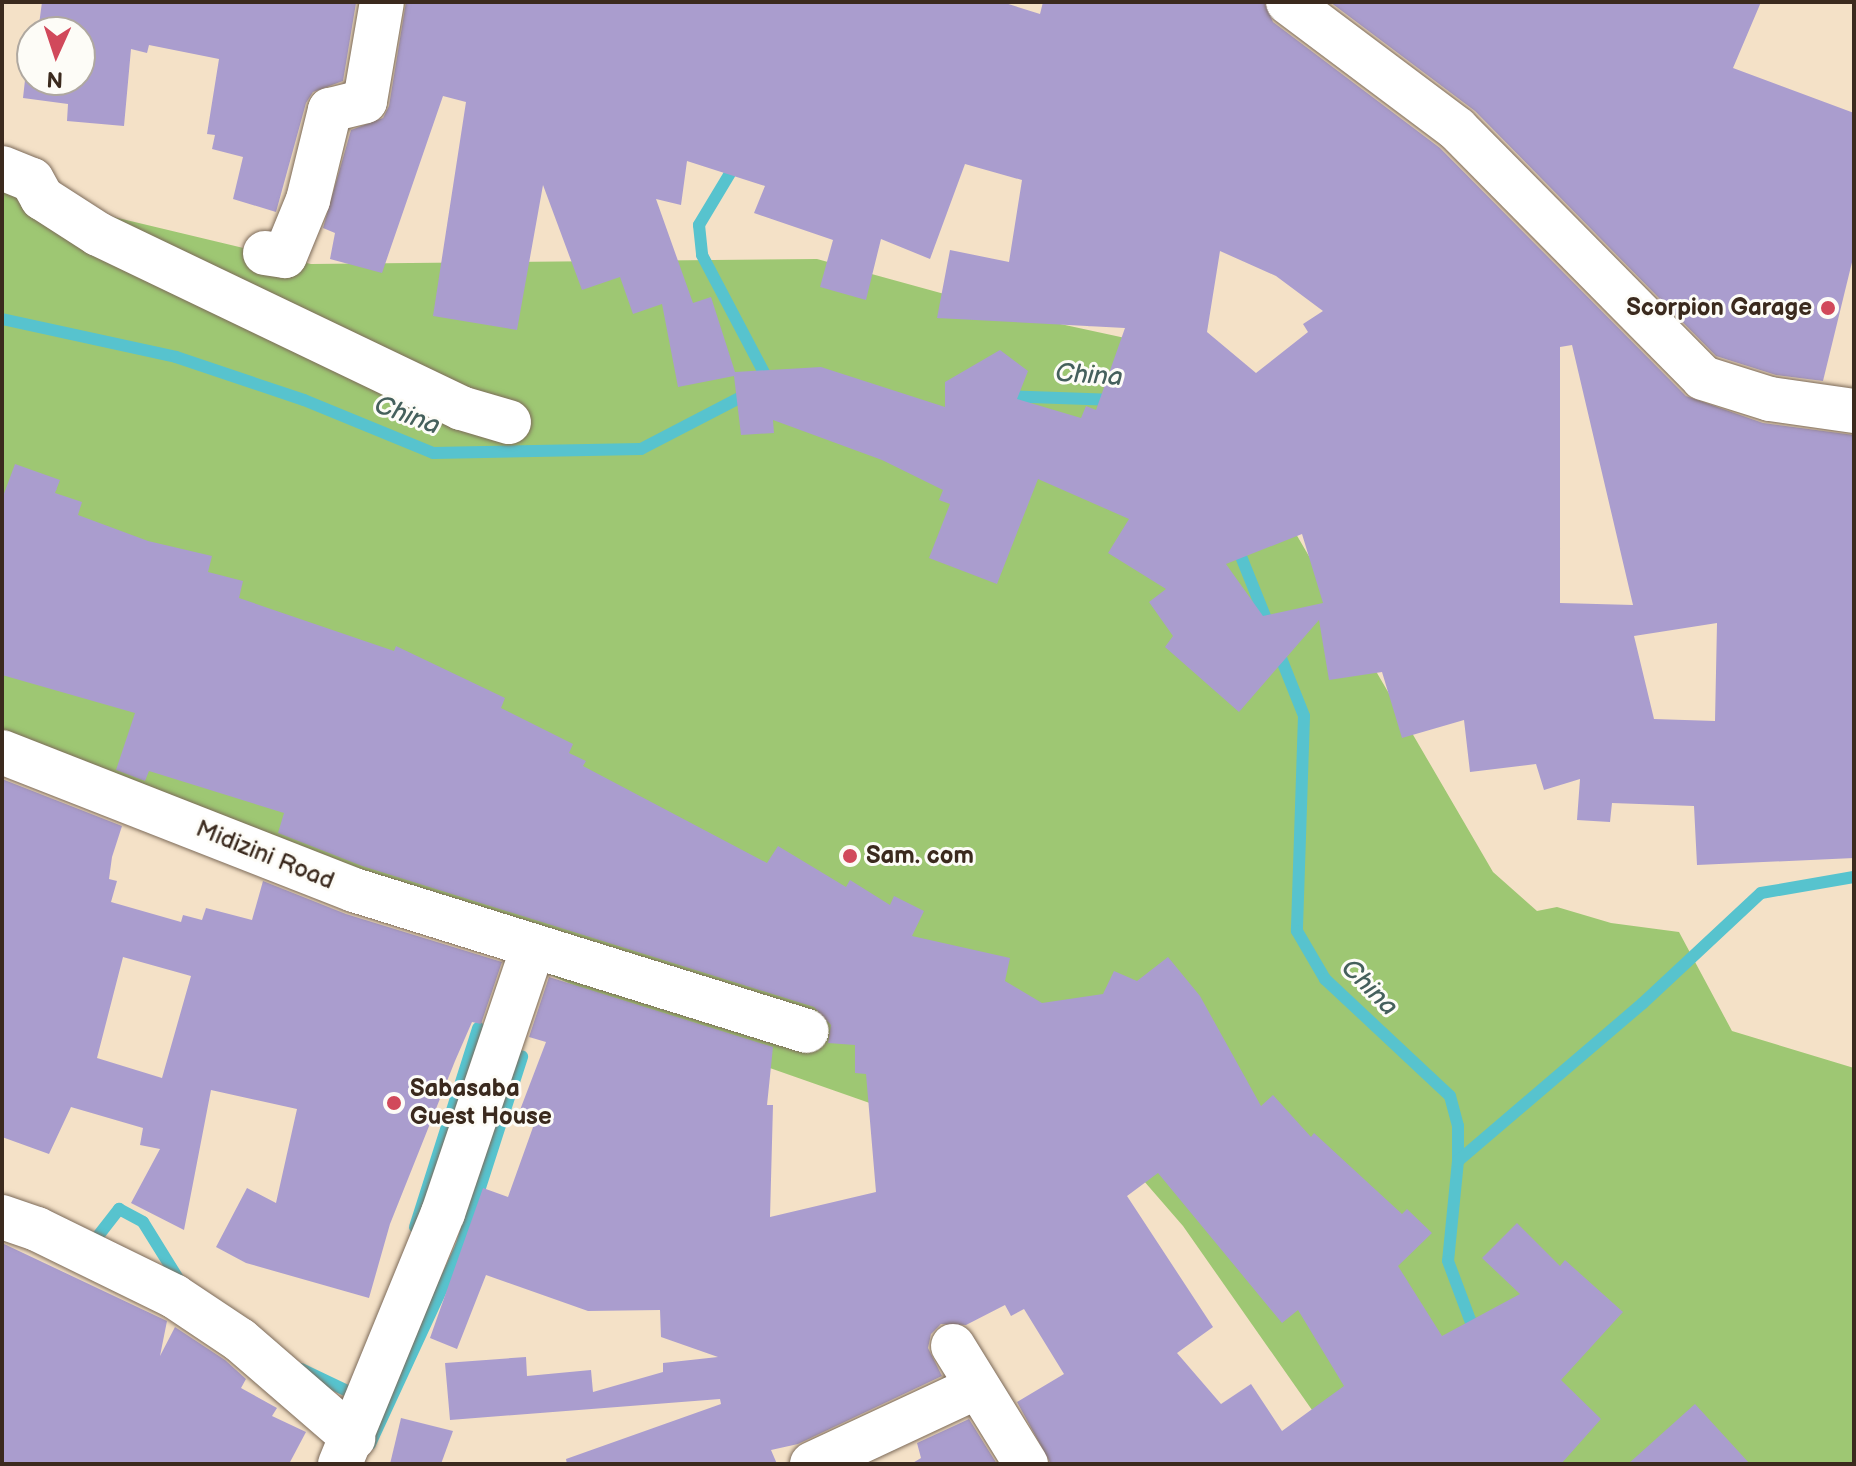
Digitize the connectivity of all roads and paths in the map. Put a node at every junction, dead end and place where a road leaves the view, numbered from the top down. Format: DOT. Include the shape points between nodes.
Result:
graph roads {
  1 [pos="382,2"];
  2 [pos="1288,2"];
  3 [pos="2,168"];
  4 [pos="265,253"];
  5 [pos="1854,411"];
  6 [pos="509,422"];
  7 [pos="2,752"];
  8 [pos="533,947"];
  9 [pos="807,1031"];
  10 [pos="2,1217"];
  11 [pos="953,1346"];
  12 [pos="975,1388"];
  13 [pos="346,1451"];
  14 [pos="812,1464"];
  15 [pos="1026,1464"];
  1 -- 4 [label="street" via="365,101 330,110 308,200 285,256"];
  2 -- 5 [label="street" via="1457,129 1703,378 1770,399"];
  3 -- 6 [label="street" via="32,180 42,198 98,234 461,408"];
  7 -- 8 [label="street, Midizini Road" via="354,890"];
  8 -- 9 [label="street, Midizini Road"];
  8 -- 13 [label="street" via="443,1213"];
  10 -- 13 [label="street" via="174,1296 240,1340"];
  11 -- 12 [label="street"];
  12 -- 14 [label="street"];
  12 -- 15 [label="street"];
}
